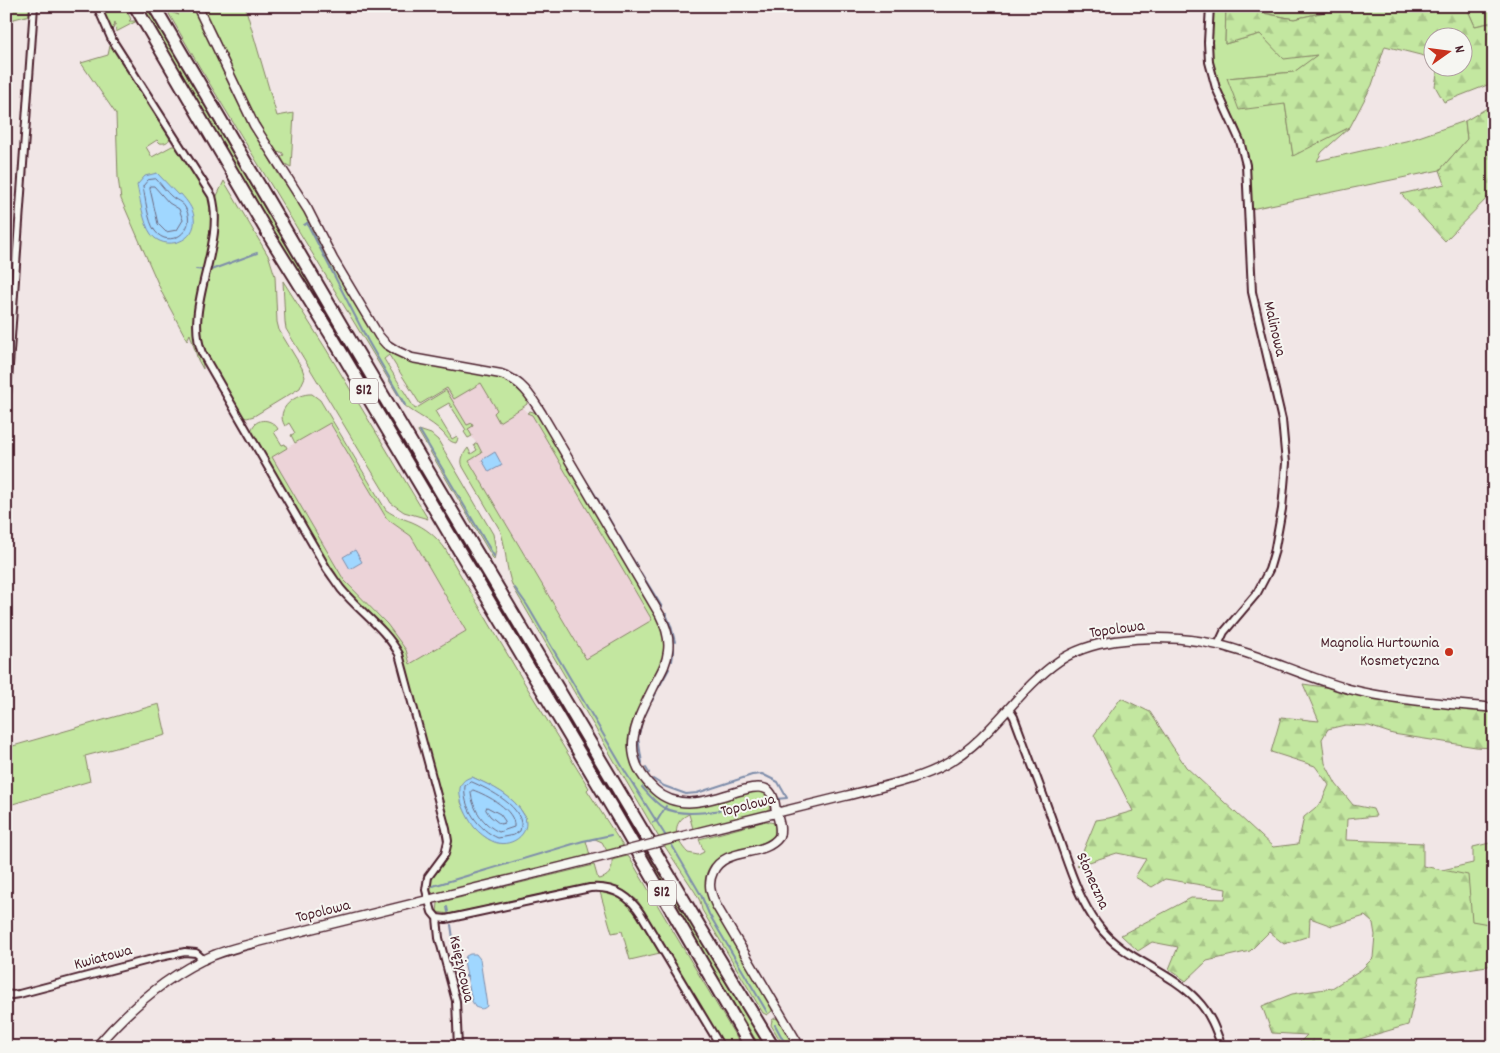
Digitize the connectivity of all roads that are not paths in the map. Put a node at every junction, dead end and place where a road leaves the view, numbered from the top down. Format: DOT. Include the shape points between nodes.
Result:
graph roads {
  1 [pos="34,6"];
  2 [pos="97,6"];
  3 [pos="135,6"];
  4 [pos="154,6"];
  5 [pos="197,6"];
  6 [pos="1210,6"];
  7 [pos="6,409"];
  8 [pos="1218,645"];
  9 [pos="1494,708"];
  10 [pos="1009,710"];
  11 [pos="776,813"];
  12 [pos="428,900"];
  13 [pos="437,918"];
  14 [pos="204,960"];
  15 [pos="6,994"];
  16 [pos="96,1047"];
  17 [pos="458,1047"];
  18 [pos="721,1047"];
  19 [pos="751,1047"];
  20 [pos="773,1047"];
  21 [pos="800,1047"];
  22 [pos="1222,1047"];
  1 -- 7 [label="street"];
  2 -- 12 [label="street" via="116,45 212,196 215,206 213,236 197,324 197,339 202,353 327,569 384,631 399,654 447,836 445,854 426,882"];
  3 -- 19 [label="highway, S12"];
  4 -- 20 [label="highway, S12"];
  5 -- 11 [label="street" via="254,125 308,210 379,336 406,356 501,374 521,384 542,414 660,615 668,634 668,655 637,721 632,742 636,763 647,781 660,794 683,803 764,788 772,795"];
  6 -- 8 [label="street, Malinowa" via="1209,62 1246,165 1252,292 1282,420 1286,463 1269,570 1257,593 1224,632"];
  8 -- 9 [label="street, Topolowa" via="1358,691"];
  8 -- 10 [label="street, Topolowa" via="1145,638 1087,647 1048,670"];
  10 -- 11 [label="street, Topolowa" via="970,747 939,768 896,783"];
  10 -- 22 [label="street, Słoneczna" via="1086,908 1122,951 1178,983 1198,1001 1213,1024"];
  11 -- 12 [label="street, Topolowa, bridge"];
  11 -- 21 [label="street" via="780,832 778,839 723,860 712,872 710,888 716,905"];
  12 -- 13 [label="street, Księżycowa"];
  12 -- 14 [label="street, Topolowa" via="254,943"];
  13 -- 17 [label="street, Księżycowa" via="439,938 456,1001"];
  13 -- 18 [label="street" via="446,919 590,888 616,891 629,899 641,914"];
  14 -- 15 [label="street, Kwiatowa" via="196,953 176,954 27,992"];
  14 -- 16 [label="street, Topolowa" via="148,996"];
}
